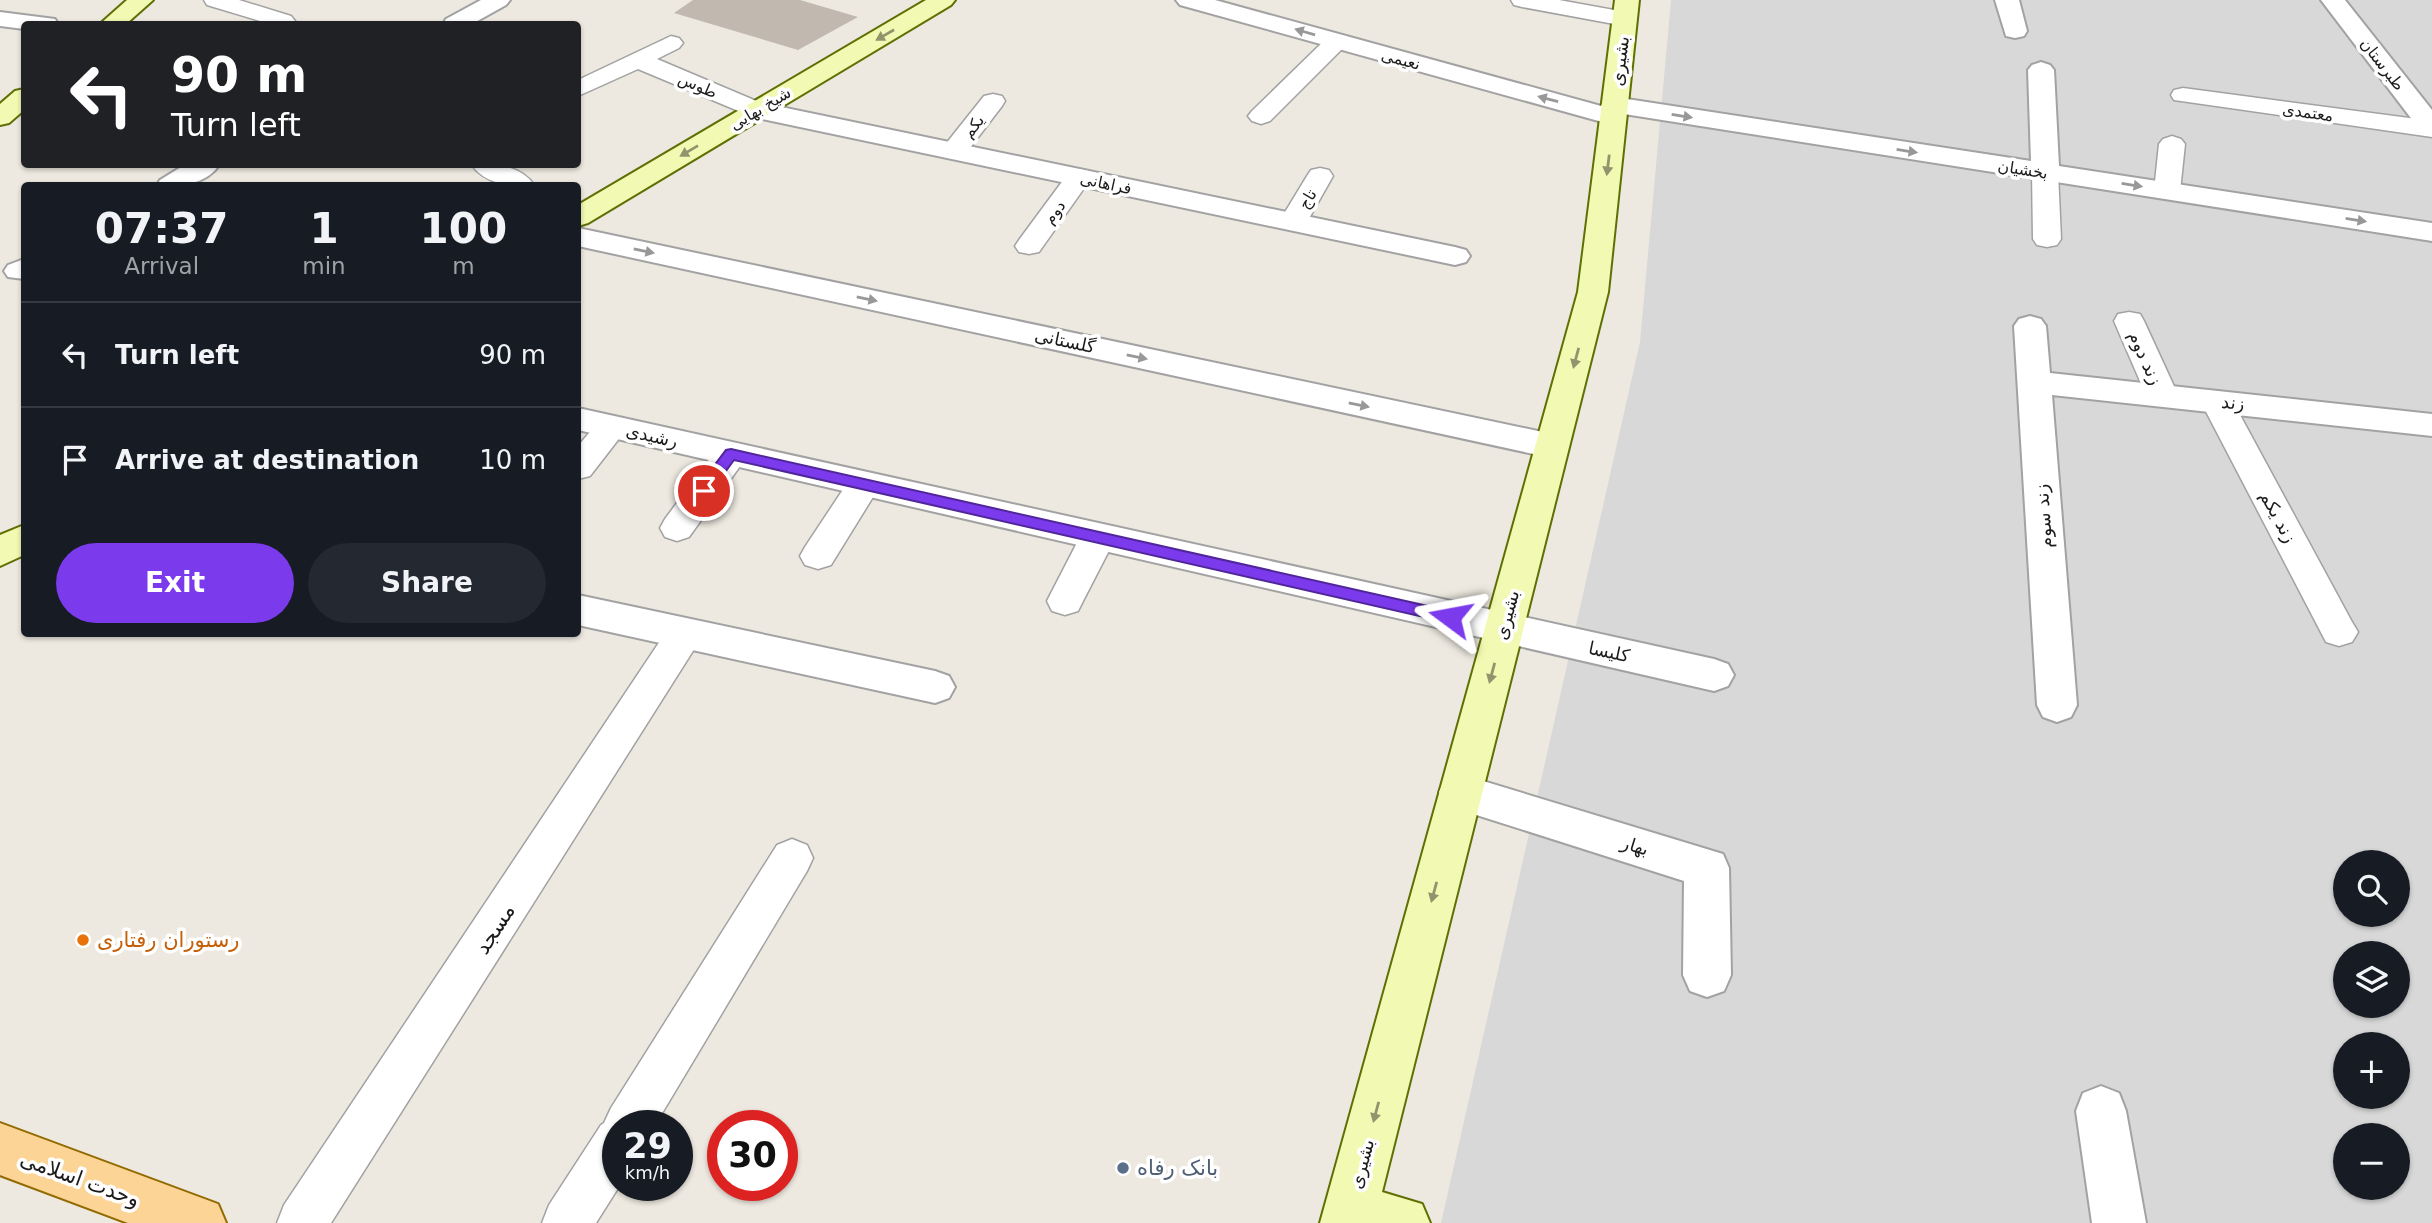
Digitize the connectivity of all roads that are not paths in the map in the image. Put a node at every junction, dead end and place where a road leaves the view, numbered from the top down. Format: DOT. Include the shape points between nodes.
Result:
graph roads {
  1 [pos="141,0"];
  2 [pos="215,0"];
  3 [pos="498,0"];
  4 [pos="943,0"];
  5 [pos="1188,0"];
  6 [pos="1522,0"];
  7 [pos="2007,0"];
  8 [pos="2333,0"];
  9 [pos="1626,10"];
  10 [pos="0,19"];
  11 [pos="21,21"];
  12 [pos="116,21"];
  13 [pos="283,21"];
  14 [pos="460,21"];
  15 [pos="2015,31"];
  16 [pos="1337,41"];
  17 [pos="671,43"];
  18 [pos="638,60"];
  19 [pos="2041,70"];
  20 [pos="581,88"];
  21 [pos="2183,95"];
  22 [pos="21,100"];
  23 [pos="993,101"];
  24 [pos="757,110"];
  25 [pos="1614,111"];
  26 [pos="1261,116"];
  27 [pos="0,117"];
  28 [pos="2432,129"];
  29 [pos="2172,144"];
  30 [pos="954,151"];
  31 [pos="200,168"];
  32 [pos="491,168"];
  33 [pos="2045,172"];
  34 [pos="1320,176"];
  35 [pos="1079,177"];
  36 [pos="177,182"];
  37 [pos="516,182"];
  38 [pos="2167,191"];
  39 [pos="581,219"];
  40 [pos="581,222"];
  41 [pos="1293,222"];
  42 [pos="2432,232"];
  43 [pos="2046,239"];
  44 [pos="1029,246"];
  45 [pos="1455,256"];
  46 [pos="2129,321"];
  47 [pos="2030,326"];
  48 [pos="2034,382"];
  49 [pos="2162,396"];
  50 [pos="2217,402"];
  51 [pos="595,423"];
  52 [pos="2432,425"];
  53 [pos="1552,446"];
  54 [pos="731,454"];
  55 [pos="581,460"];
  56 [pos="864,484"];
  57 [pos="677,528"];
  58 [pos="1098,537"];
  59 [pos="21,540"];
  60 [pos="0,552"];
  61 [pos="818,556"];
  62 [pos="1065,601"];
  63 [pos="581,611"];
  64 [pos="1504,629"];
  65 [pos="2339,632"];
  66 [pos="685,633"];
  67 [pos="1714,675"];
  68 [pos="935,687"];
  69 [pos="2057,705"];
  70 [pos="1460,792"];
  71 [pos="792,858"];
  72 [pos="1707,975"];
  73 [pos="637,1110"];
  74 [pos="2101,1111"];
  75 [pos="0,1149"];
  76 [pos="602,1167"];
  77 [pos="1348,1217"];
  78 [pos="199,1223"];
  79 [pos="302,1223"];
  80 [pos="567,1223"];
  81 [pos="1403,1223"];
  82 [pos="2119,1223"];
  1 -- 12 [label="street"];
  2 -- 13 [label="lane"];
  3 -- 14 [label="street"];
  4 -- 24 [label="street, شیخ بهایی, one-way"];
  16 -- 5 [label="street, نعیمی, one-way"];
  6 -- 9 [label="lane"];
  7 -- 15 [label="street"];
  8 -- 28 [label="street, طبرستان"];
  9 -- 25 [label="street, بشیری"];
  10 -- 11 [label="street"];
  25 -- 16 [label="street, نعیمی, one-way"];
  16 -- 26 [label="lane"];
  17 -- 18 [label="lane"];
  18 -- 20 [label="lane"];
  18 -- 24 [label="lane, طوس"];
  19 -- 33 [label="street"];
  21 -- 28 [label="lane, معتمدی"];
  22 -- 27 [label="street"];
  23 -- 30 [label="lane, یکم"];
  24 -- 30 [label="street, فراهانی"];
  24 -- 39 [label="street, شیخ بهایی, one-way"];
  25 -- 33 [label="street, بخشیان, one-way"];
  25 -- 53 [label="street, بشیری, one-way" via="1593,292"];
  29 -- 38 [label="lane"];
  30 -- 35 [label="street, فراهانی"];
  31 -- 36 [label="street"];
  32 -- 37 [label="lane"];
  33 -- 38 [label="street, بخشیان, one-way"];
  33 -- 43 [label="lane"];
  34 -- 41 [label="lane, تاج"];
  35 -- 41 [label="street, فراهانی"];
  35 -- 44 [label="lane, دوم"];
  38 -- 42 [label="street, بخشیان, one-way"];
  40 -- 53 [label="street, گلستانی, one-way"];
  41 -- 45 [label="street, فراهانی"];
  46 -- 49 [label="lane, زند دوم"];
  47 -- 48 [label="street, زند سوم"];
  48 -- 49 [label="street, زند"];
  48 -- 69 [label="street, زند سوم"];
  49 -- 50 [label="street, زند"];
  50 -- 52 [label="street, زند"];
  50 -- 65 [label="lane, زند یکم"];
  51 -- 54 [label="street, رشیدی"];
  51 -- 55 [label="lane"];
  53 -- 64 [label="street, بشیری"];
  54 -- 56 [label="street, رشیدی"];
  54 -- 57 [label="lane"];
  56 -- 58 [label="street, رشیدی"];
  56 -- 61 [label="lane"];
  58 -- 62 [label="lane"];
  58 -- 64 [label="street, رشیدی"];
  59 -- 60 [label="street"];
  63 -- 66 [label="street"];
  64 -- 67 [label="street, کلیسا"];
  64 -- 70 [label="street, بشیری, one-way"];
  66 -- 68 [label="street"];
  66 -- 79 [label="lane, مسجد"];
  70 -- 72 [label="street, بهار" via="1707,868"];
  70 -- 77 [label="street, بشیری, one-way"];
  71 -- 73 [label="lane"];
  74 -- 82 [label="street"];
  75 -- 78 [label="main road, وحدت اسلامی"];
  76 -- 80 [label="lane"];
  77 -- 81 [label="street"];
}
